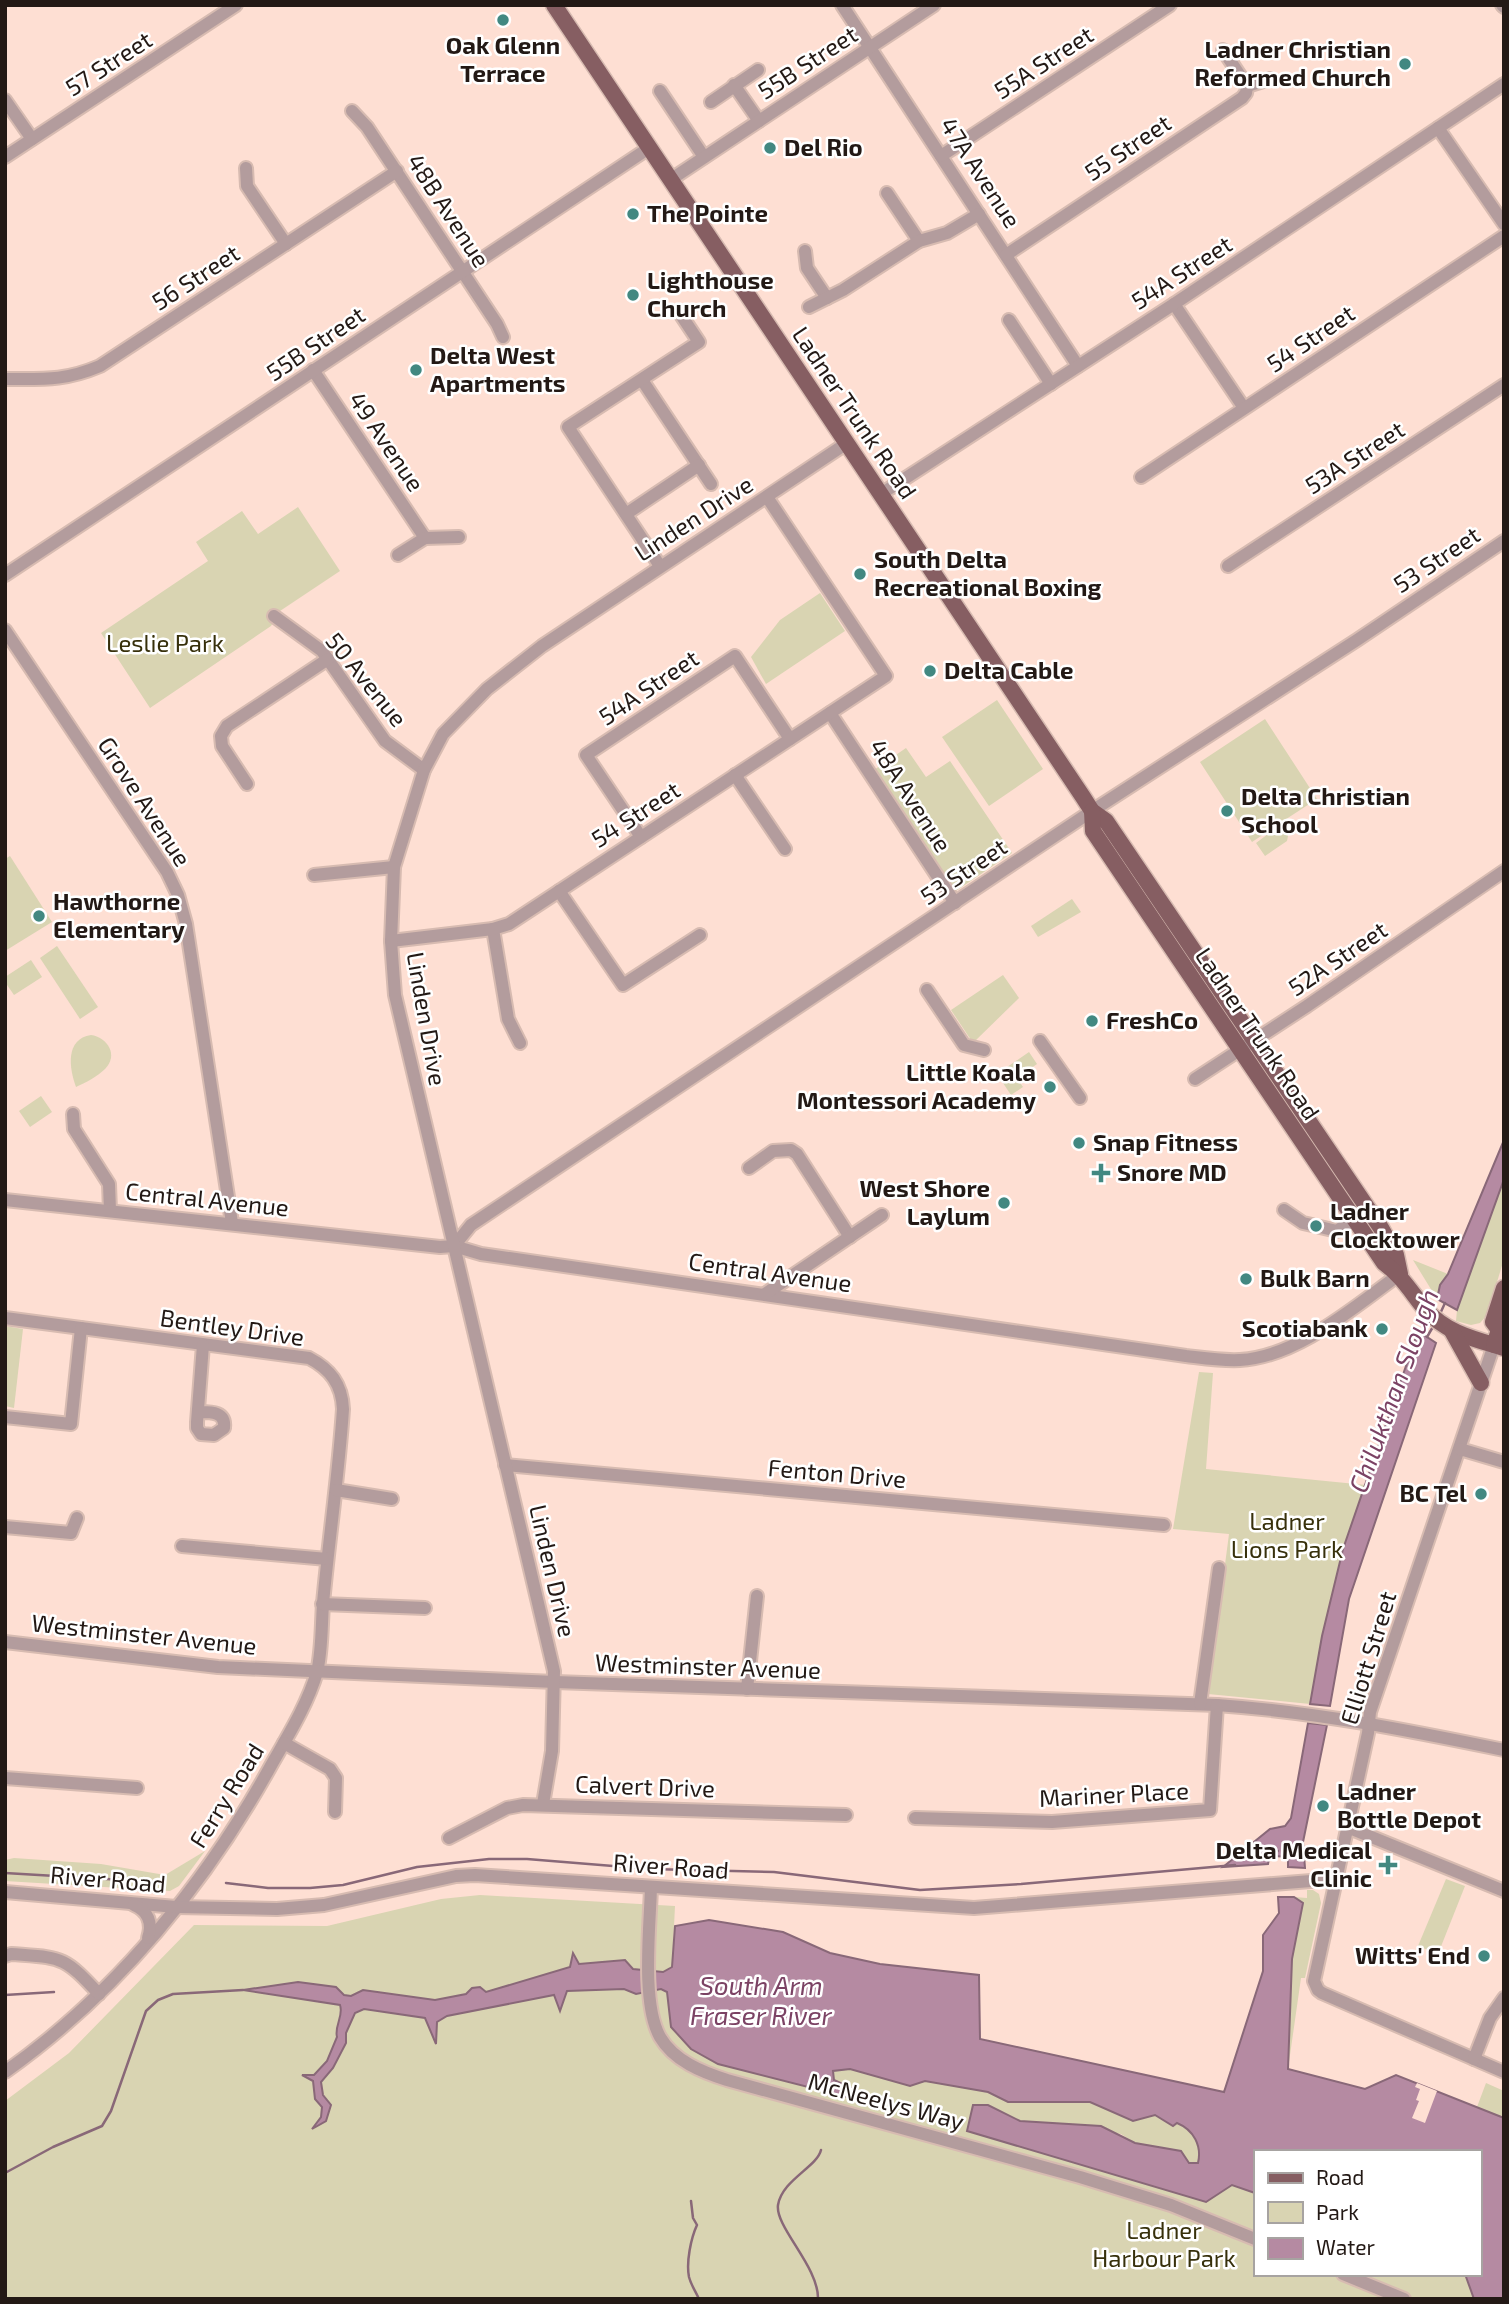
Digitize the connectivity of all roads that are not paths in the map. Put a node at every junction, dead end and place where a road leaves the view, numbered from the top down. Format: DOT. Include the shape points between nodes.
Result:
graph roads {
  1 [pos="236,5"];
  2 [pos="554,5"];
  3 [pos="842,5"];
  4 [pos="934,5"];
  5 [pos="1170,5"];
  6 [pos="870,48"];
  7 [pos="1223,50"];
  8 [pos="758,70"];
  9 [pos="1270,79"];
  10 [pos="1504,84"];
  11 [pos="734,85"];
  12 [pos="1247,86"];
  13 [pos="660,91"];
  14 [pos="5,100"];
  15 [pos="710,102"];
  16 [pos="352,111"];
  17 [pos="759,121"];
  18 [pos="1438,128"];
  19 [pos="32,139"];
  20 [pos="649,148"];
  21 [pos="942,156"];
  22 [pos="5,157"];
  23 [pos="704,158"];
  24 [pos="246,168"];
  25 [pos="397,171"];
  26 [pos="670,180"];
  27 [pos="887,193"];
  28 [pos="979,214"];
  29 [pos="1504,223"];
  30 [pos="1504,236"];
  31 [pos="919,241"];
  32 [pos="286,243"];
  33 [pos="805,251"];
  34 [pos="1006,255"];
  35 [pos="463,271"];
  36 [pos="827,298"];
  37 [pos="1174,304"];
  38 [pos="809,307"];
  39 [pos="681,315"];
  40 [pos="1009,320"];
  41 [pos="503,337"];
  42 [pos="1079,366"];
  43 [pos="313,370"];
  44 [pos="5,379"];
  45 [pos="642,380"];
  46 [pos="1051,384"];
  47 [pos="1504,385"];
  48 [pos="1244,408"];
  49 [pos="847,443"];
  50 [pos="699,465"];
  51 [pos="1141,477"];
  52 [pos="711,484"];
  53 [pos="881,495"];
  54 [pos="767,497"];
  55 [pos="626,514"];
  56 [pos="458,537"];
  57 [pos="425,538"];
  58 [pos="1504,541"];
  59 [pos="398,555"];
  60 [pos="660,566"];
  61 [pos="1228,566"];
  62 [pos="5,575"];
  63 [pos="274,616"];
  64 [pos="5,629"];
  65 [pos="328,659"];
  66 [pos="830,713"];
  67 [pos="790,739"];
  68 [pos="424,770"];
  69 [pos="735,775"];
  70 [pos="247,784"];
  71 [pos="1092,811"];
  72 [pos="641,837"];
  73 [pos="785,849"];
  74 [pos="394,867"];
  75 [pos="1504,871"];
  76 [pos="314,875"];
  77 [pos="559,891"];
  78 [pos="955,903"];
  79 [pos="494,929"];
  80 [pos="700,934"];
  81 [pos="391,941"];
  82 [pos="927,990"];
  83 [pos="1040,1041"];
  84 [pos="520,1043"];
  85 [pos="1246,1044"];
  86 [pos="984,1050"];
  87 [pos="1195,1079"];
  88 [pos="1080,1098"];
  89 [pos="73,1114"];
  90 [pos="749,1168"];
  91 [pos="5,1200"];
  92 [pos="1284,1210"];
  93 [pos="110,1211"];
  94 [pos="882,1215"];
  95 [pos="233,1223"];
  96 [pos="1346,1224"];
  97 [pos="850,1237"];
  98 [pos="454,1246"];
  99 [pos="1400,1274"];
  100 [pos="1504,1288"];
  101 [pos="765,1294"];
  102 [pos="5,1318"];
  103 [pos="81,1328"];
  104 [pos="1452,1331"];
  105 [pos="1500,1338"];
  106 [pos="203,1345"];
  107 [pos="1482,1383"];
  108 [pos="198,1412"];
  109 [pos="5,1417"];
  110 [pos="1460,1449"];
  111 [pos="1504,1462"];
  112 [pos="505,1465"];
  113 [pos="335,1490"];
  114 [pos="392,1499"];
  115 [pos="77,1518"];
  116 [pos="1164,1525"];
  117 [pos="5,1527"];
  118 [pos="182,1546"];
  119 [pos="327,1559"];
  120 [pos="1219,1568"];
  121 [pos="757,1596"];
  122 [pos="322,1604"];
  123 [pos="425,1608"];
  124 [pos="5,1642"];
  125 [pos="317,1671"];
  126 [pos="555,1682"];
  127 [pos="747,1689"];
  128 [pos="1200,1704"];
  129 [pos="1217,1705"];
  130 [pos="1369,1722"];
  131 [pos="284,1743"];
  132 [pos="1504,1750"];
  133 [pos="5,1777"];
  134 [pos="137,1788"];
  135 [pos="543,1804"];
  136 [pos="335,1812"];
  137 [pos="846,1815"];
  138 [pos="915,1818"];
  139 [pos="1347,1827"];
  140 [pos="449,1838"];
  141 [pos="1336,1879"];
  142 [pos="651,1887"];
  143 [pos="1504,1891"];
  144 [pos="5,1892"];
  145 [pos="130,1903"];
  146 [pos="176,1907"];
  147 [pos="142,1948"];
  148 [pos="5,1956"];
  149 [pos="99,1994"];
  150 [pos="1504,1998"];
  151 [pos="1474,2059"];
  152 [pos="5,2072"];
  153 [pos="1504,2072"];
  154 [pos="1254,2239"];
  155 [pos="1348,2276"];
  156 [pos="1404,2299"];
  1 -- 19 [label="street, 57 Street"];
  2 -- 20 [label="main road, Ladner Trunk Road"];
  3 -- 6 [label="street, 47A Avenue"];
  4 -- 6 [label="street, 55B Street"];
  5 -- 21 [label="street, 55A Street"];
  6 -- 17 [label="street, 55B Street"];
  6 -- 21 [label="street, 47A Avenue"];
  7 -- 12 [label="street"];
  8 -- 11 [label="street"];
  9 -- 12 [label="street, 55 Street"];
  10 -- 18 [label="street, 54A Street"];
  11 -- 15 [label="street"];
  11 -- 17 [label="street"];
  12 -- 34 [label="street, 55 Street" via="1242,98"];
  13 -- 23 [label="street"];
  14 -- 19 [label="street"];
  16 -- 25 [label="street, 48B Avenue"];
  17 -- 23 [label="street, 55B Street"];
  18 -- 29 [label="street"];
  18 -- 37 [label="street, 54A Street"];
  19 -- 22 [label="street, 57 Street"];
  20 -- 26 [label="main road, Ladner Trunk Road"];
  20 -- 35 [label="street, 55B Street"];
  21 -- 28 [label="street, 47A Avenue"];
  23 -- 26 [label="street, 55B Street"];
  24 -- 32 [label="street" via="247,186"];
  25 -- 32 [label="street, 56 Street"];
  25 -- 35 [label="street, 48B Avenue"];
  26 -- 49 [label="main road, Ladner Trunk Road"];
  27 -- 31 [label="street"];
  28 -- 31 [label="street" via="947,233"];
  28 -- 34 [label="street, 47A Avenue"];
  30 -- 48 [label="street, 54 Street"];
  31 -- 36 [label="street"];
  32 -- 44 [label="street, 56 Street" via="100,366 57,379"];
  33 -- 36 [label="street" via="807,268"];
  34 -- 42 [label="street, 47A Avenue"];
  35 -- 41 [label="street, 48B Avenue"];
  35 -- 43 [label="street, 55B Street"];
  36 -- 38 [label="street"];
  37 -- 42 [label="street, 54A Street"];
  37 -- 48 [label="street"];
  39 -- 45 [label="street" via="699,342"];
  40 -- 46 [label="street"];
  42 -- 46 [label="street, 54A Street"];
  43 -- 57 [label="street, 49 Avenue"];
  43 -- 62 [label="street, 55B Street"];
  45 -- 50 [label="street"];
  45 -- 55 [label="street" via="568,427"];
  46 -- 53 [label="street, 54A Street"];
  47 -- 61 [label="street, 53A Street"];
  48 -- 51 [label="street, 54 Street"];
  49 -- 53 [label="main road, Ladner Trunk Road"];
  49 -- 54 [label="street, Linden Drive"];
  50 -- 52 [label="street"];
  50 -- 55 [label="street"];
  53 -- 71 [label="main road, Ladner Trunk Road"];
  54 -- 60 [label="street, Linden Drive"];
  54 -- 66 [label="street, 54 Street" via="887,676"];
  55 -- 60 [label="street"];
  56 -- 57 [label="street"];
  57 -- 59 [label="street"];
  58 -- 71 [label="street, 53 Street"];
  60 -- 68 [label="street, Linden Drive" via="541,646 487,689 443,734"];
  63 -- 65 [label="street, 50 Avenue"];
  64 -- 95 [label="street, Grove Avenue" via="178,895"];
  65 -- 68 [label="street, 50 Avenue" via="385,741"];
  65 -- 70 [label="street" via="228,726 221,736 222,746"];
  66 -- 67 [label="street, 54 Street"];
  66 -- 78 [label="street, 48A Avenue"];
  67 -- 69 [label="street, 54 Street"];
  67 -- 72 [label="street, 54A Street" via="735,656 586,755"];
  68 -- 74 [label="street, Linden Drive"];
  69 -- 72 [label="street, 54 Street"];
  69 -- 73 [label="street"];
  71 -- 78 [label="street, 53 Street"];
  71 -- 85 [label="main road, Ladner Trunk Road" via="1106,821"];
  72 -- 77 [label="street, 54 Street"];
  74 -- 76 [label="street"];
  74 -- 81 [label="street, Linden Drive"];
  75 -- 85 [label="street, 52A Street"];
  77 -- 79 [label="street, 54 Street"];
  77 -- 80 [label="street" via="623,985"];
  78 -- 98 [label="street, 53 Street" via="471,1225"];
  79 -- 81 [label="street, 54 Street"];
  79 -- 84 [label="street" via="508,1019"];
  81 -- 98 [label="street, Linden Drive" via="395,995"];
  82 -- 86 [label="street" via="964,1045"];
  83 -- 88 [label="street"];
  85 -- 87 [label="street, 52A Street"];
  85 -- 99 [label="main road, Ladner Trunk Road" via="1381,1228 1396,1255"];
  89 -- 93 [label="street, Central Avenue" via="74,1129 109,1184"];
  90 -- 97 [label="street" via="773,1151 797,1154"];
  91 -- 93 [label="street, Central Avenue"];
  92 -- 96 [label="street" via="1303,1223 1337,1231"];
  93 -- 95 [label="street, Central Avenue"];
  94 -- 97 [label="street"];
  95 -- 98 [label="street, Central Avenue"];
  97 -- 101 [label="street"];
  98 -- 101 [label="street, Central Avenue" via="481,1254"];
  98 -- 112 [label="street, Linden Drive"];
  99 -- 101 [label="street, Central Avenue" via="1284,1352 1239,1361"];
  99 -- 104 [label="main road, Ladner Trunk Road" via="1429,1314"];
  100 -- 105 [label="main road" via="1493,1322"];
  102 -- 103 [label="street, Bentley Drive"];
  103 -- 106 [label="street, Bentley Drive"];
  103 -- 109 [label="street" via="71,1424"];
  104 -- 105 [label="main road, Ladner Trunk Road"];
  104 -- 107 [label="main road"];
  105 -- 107 [label="street, Elliott Street"];
  106 -- 108 [label="street"];
  106 -- 113 [label="street, Bentley Drive" via="298,1355 329,1370 343,1402"];
  107 -- 110 [label="street, Elliott Street"];
  110 -- 111 [label="street"];
  110 -- 130 [label="street, Elliott Street"];
  112 -- 116 [label="street, Fenton Drive"];
  112 -- 126 [label="street, Linden Drive"];
  113 -- 114 [label="street"];
  113 -- 119 [label="street, Bentley Drive"];
  115 -- 117 [label="street" via="71,1533"];
  118 -- 119 [label="street"];
  119 -- 122 [label="street, Bentley Drive"];
  120 -- 128 [label="street"];
  121 -- 127 [label="street"];
  122 -- 123 [label="street"];
  122 -- 125 [label="street, Bentley Drive"];
  124 -- 125 [label="street, Westminster Avenue" via="218,1667"];
  125 -- 126 [label="street, Westminster Avenue"];
  125 -- 131 [label="street, Ferry Road"];
  126 -- 127 [label="street, Westminster Avenue"];
  126 -- 135 [label="street, Linden Drive" via="552,1751"];
  127 -- 128 [label="street, Westminster Avenue"];
  128 -- 129 [label="street, Westminster Avenue"];
  129 -- 130 [label="street, Westminster Avenue"];
  129 -- 138 [label="street, Mariner Place" via="1210,1810 1052,1822"];
  130 -- 132 [label="street, Westminster Avenue"];
  130 -- 139 [label="street, Elliott Street"];
  131 -- 136 [label="street" via="330,1769 335,1778"];
  131 -- 146 [label="street, Ferry Road" via="229,1837"];
  133 -- 134 [label="street"];
  135 -- 137 [label="street, Calvert Drive"];
  135 -- 140 [label="street, Calvert Drive" via="507,1808"];
  139 -- 141 [label="street, Elliott Street"];
  139 -- 143 [label="street"];
  141 -- 142 [label="street, River Road" via="974,1908"];
  141 -- 151 [label="street, Elliott Street" via="1314,1976 1318,1990"];
  142 -- 146 [label="street, River Road" via="456,1875 324,1905"];
  142 -- 154 [label="street, McNeelys Way" via="652,2014 661,2038 691,2066 1080,2177 1171,2205"];
  144 -- 145 [label="street, River Road"];
  145 -- 146 [label="street, River Road"];
  145 -- 147 [label="street" via="150,1920 151,1930"];
  146 -- 147 [label="street, Ferry Road"];
  147 -- 149 [label="street, Ferry Road"];
  148 -- 149 [label="street" via="61,1959"];
  149 -- 152 [label="street, Ferry Road" via="45,2044"];
  150 -- 151 [label="street"];
  151 -- 153 [label="street"];
  155 -- 156 [label="street"];
}
